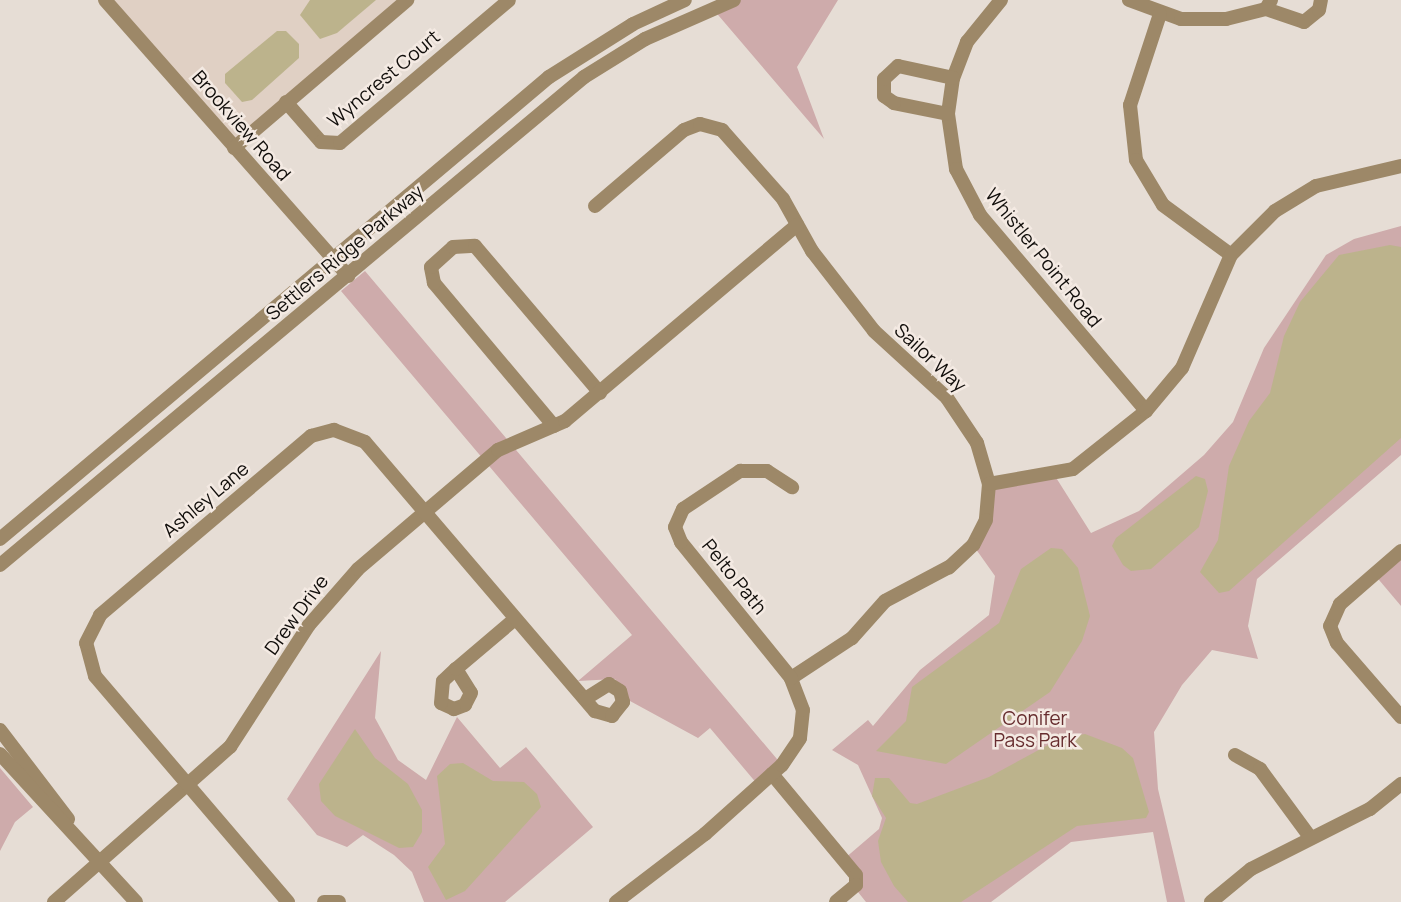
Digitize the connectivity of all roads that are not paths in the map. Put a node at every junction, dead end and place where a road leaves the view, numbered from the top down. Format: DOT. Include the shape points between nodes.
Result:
graph roads {
  1 [pos="105,0"];
  2 [pos="407,0"];
  3 [pos="509,0"];
  4 [pos="685,0"];
  5 [pos="734,0"];
  6 [pos="1001,0"];
  7 [pos="1129,0"];
  8 [pos="1321,0"];
  9 [pos="1269,4"];
  10 [pos="1160,14"];
  11 [pos="953,78"];
  12 [pos="286,103"];
  13 [pos="948,114"];
  14 [pos="234,148"];
  15 [pos="1401,166"];
  16 [pos="595,206"];
  17 [pos="797,225"];
  18 [pos="1231,255"];
  19 [pos="333,260"];
  20 [pos="348,276"];
  21 [pos="600,393"];
  22 [pos="1146,411"];
  23 [pos="554,426"];
  24 [pos="989,484"];
  25 [pos="792,488"];
  26 [pos="425,512"];
  27 [pos="0,539"];
  28 [pos="1401,551"];
  29 [pos="0,565"];
  30 [pos="515,619"];
  31 [pos="456,670"];
  32 [pos="791,678"];
  33 [pos="585,699"];
  34 [pos="1401,717"];
  35 [pos="0,730"];
  36 [pos="0,754"];
  37 [pos="1235,755"];
  38 [pos="772,774"];
  39 [pos="187,784"];
  40 [pos="1401,784"];
  41 [pos="78,835"];
  42 [pos="1310,836"];
  43 [pos="100,860"];
  44 [pos="54,902"];
  45 [pos="136,902"];
  46 [pos="288,902"];
  47 [pos="324,902"];
  48 [pos="339,902"];
  49 [pos="616,902"];
  50 [pos="836,902"];
  51 [pos="1212,902"];
  1 -- 14 [label="street, Brookview Road"];
  2 -- 12 [label="street"];
  3 -- 12 [label="street, Wyncrest Court" via="340,143 321,142"];
  4 -- 19 [label="street, Settlers Ridge Parkway" via="622,30 549,77"];
  5 -- 20 [label="street, Settlers Ridge Parkway" via="645,39 584,77"];
  6 -- 11 [label="street, Whistler Point Road" via="967,42"];
  7 -- 10 [label="street"];
  8 -- 9 [label="street" via="1319,10 1304,22"];
  9 -- 10 [label="street" via="1226,19"];
  10 -- 18 [label="street" via="1130,106 1136,160 1163,205"];
  11 -- 13 [label="street, Whistler Point Road"];
  11 -- 13 [label="street" via="898,66 884,79 884,96 894,103"];
  12 -- 14 [label="street"];
  13 -- 22 [label="street, Whistler Point Road" via="952,152 970,201"];
  14 -- 19 [label="street, Brookview Road"];
  15 -- 18 [label="street" via="1307,191 1255,228"];
  16 -- 17 [label="street, Sailor Way" via="684,130 711,125 729,136 783,199"];
  17 -- 21 [label="street, Drew Drive"];
  17 -- 24 [label="street, Sailor Way" via="884,343 960,413 977,443"];
  18 -- 22 [label="street" via="1182,368"];
  19 -- 20 [label="street, Brookview Road"];
  19 -- 27 [label="street, Settlers Ridge Parkway"];
  20 -- 29 [label="street, Settlers Ridge Parkway"];
  21 -- 23 [label="street, Drew Drive"];
  21 -- 23 [label="street" via="475,246 453,247 431,267 434,283"];
  22 -- 24 [label="street" via="1073,469"];
  23 -- 26 [label="street, Drew Drive" via="498,450"];
  24 -- 32 [label="street, Sailor Way" via="986,520 963,557 885,601 852,638"];
  25 -- 32 [label="street, Pelto Path" via="767,471 740,471 683,509 675,527 681,542"];
  26 -- 30 [label="street, Ashley Lane"];
  26 -- 39 [label="street, Drew Drive" via="338,589 296,643 241,734"];
  26 -- 39 [label="street, Ashley Lane" via="365,442 326,430 311,436 95,621 86,643 90,668"];
  28 -- 34 [label="street" via="1337,607 1330,626 1337,643"];
  30 -- 31 [label="street"];
  30 -- 33 [label="street, Ashley Lane"];
  32 -- 38 [label="street, Pelto Path" via="800,698 802,726 793,751"];
  35 -- 41 [label="street" via="49,789"];
  36 -- 41 [label="street"];
  37 -- 42 [label="street" via="1260,769"];
  38 -- 49 [label="street, Pelto Path"];
  38 -- 50 [label="street" via="857,880"];
  39 -- 43 [label="street, Drew Drive"];
  39 -- 46 [label="street, Ashley Lane"];
  40 -- 42 [label="street" via="1370,810"];
  41 -- 43 [label="street"];
  42 -- 51 [label="street" via="1251,869"];
  43 -- 44 [label="street, Drew Drive"];
  43 -- 45 [label="street"];
  47 -- 48 [label="street"];
}
